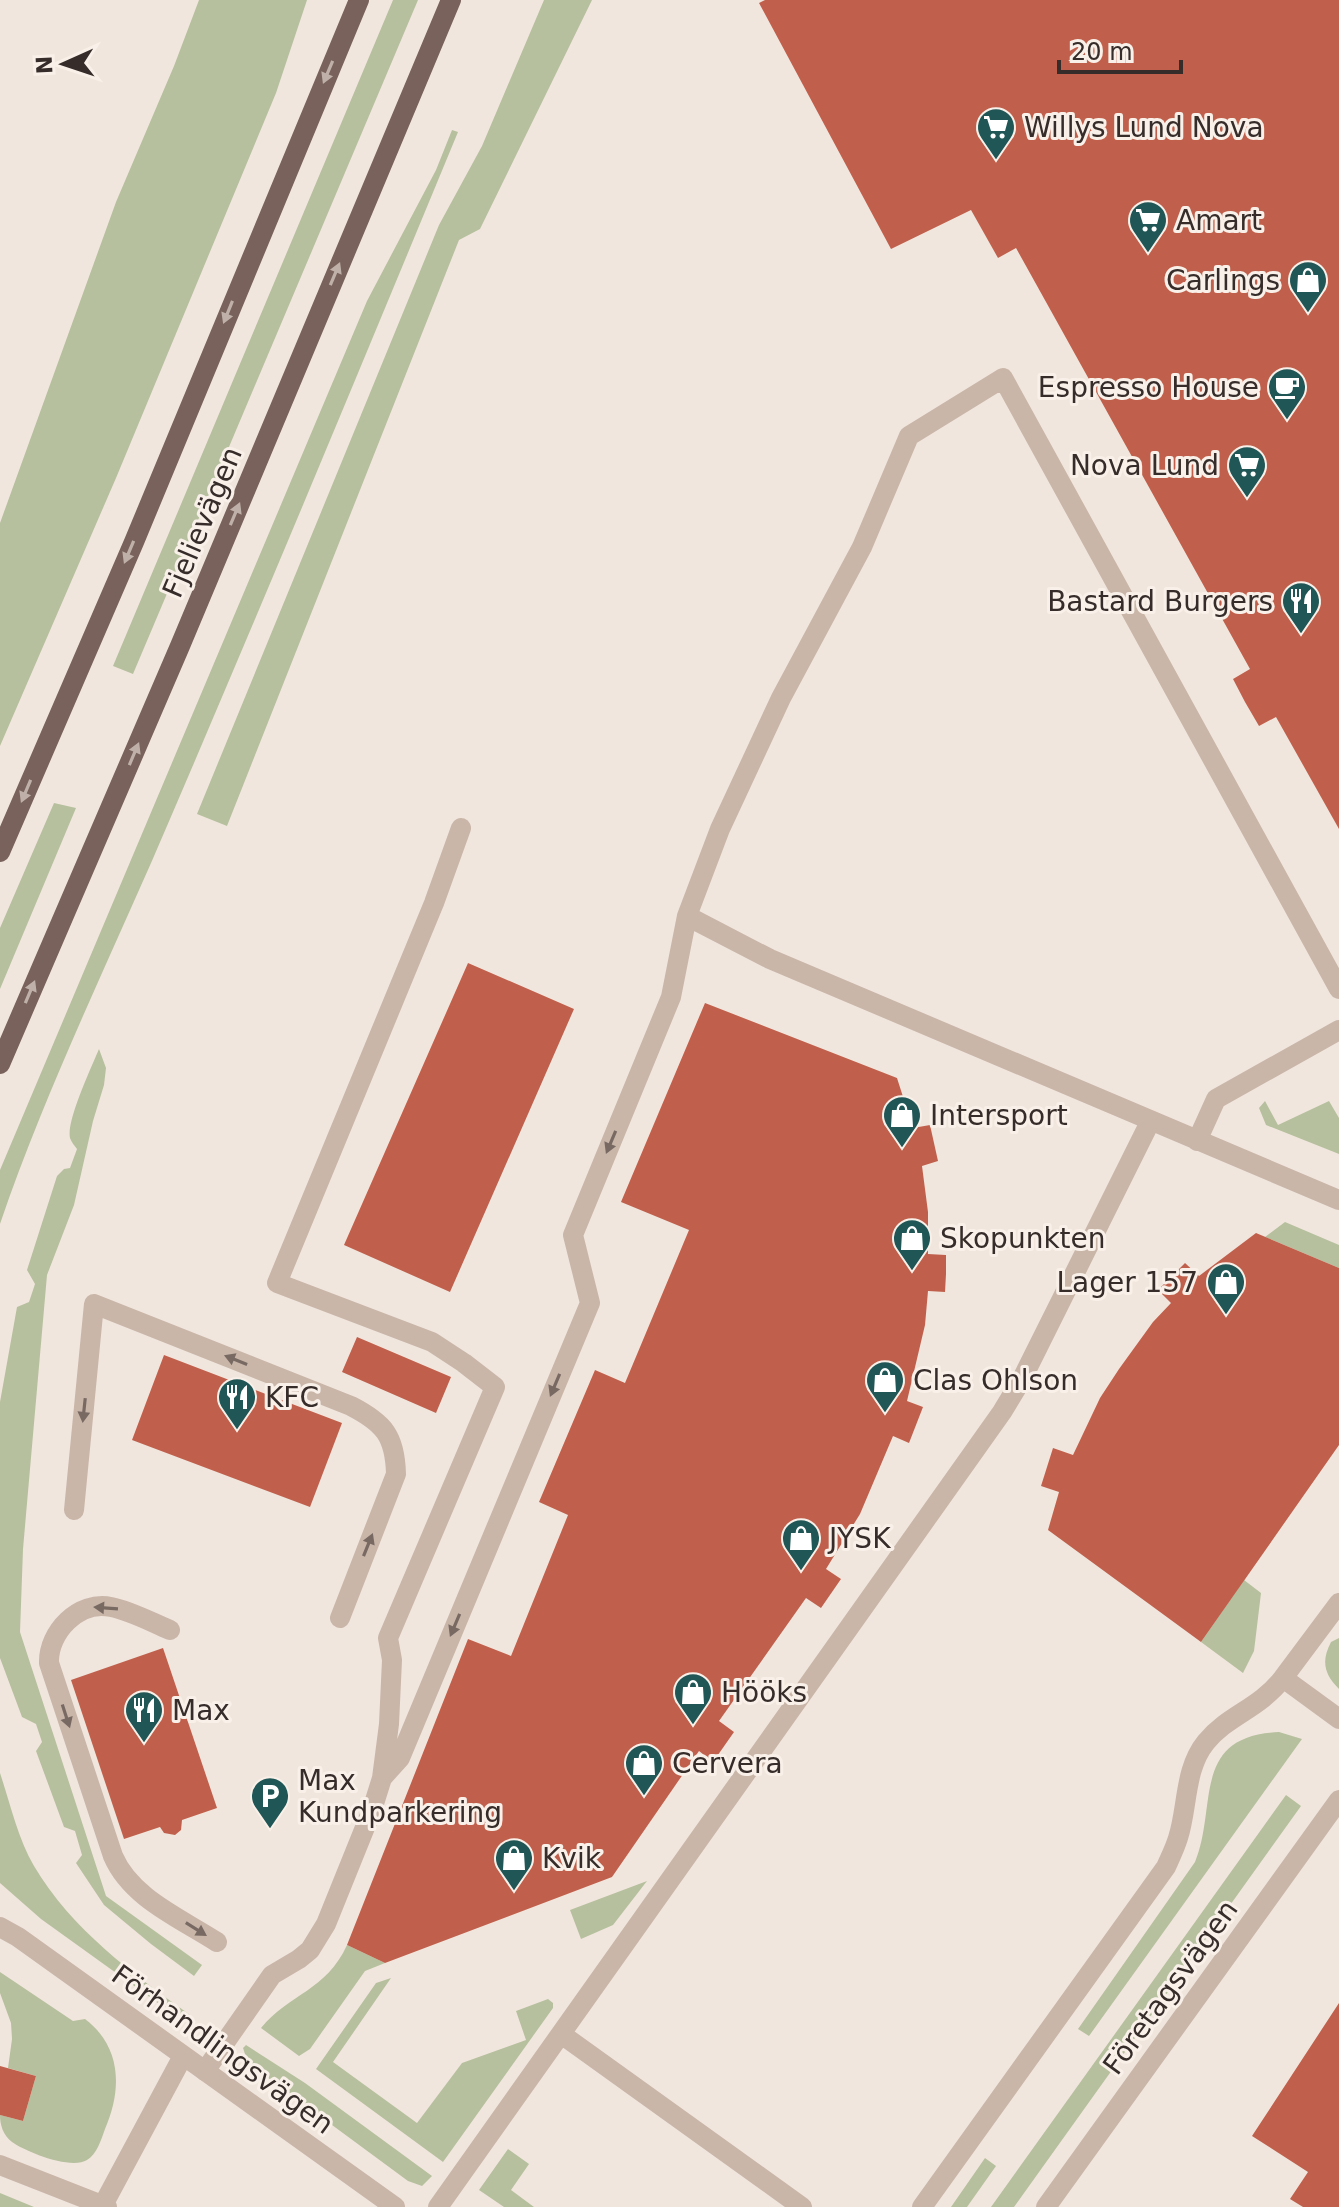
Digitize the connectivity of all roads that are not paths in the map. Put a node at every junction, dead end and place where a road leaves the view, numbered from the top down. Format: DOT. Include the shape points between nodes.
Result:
graph roads {
  1 [pos="359,0"];
  2 [pos="451,0"];
  3 [pos="461,828"];
  4 [pos="0,852"];
  5 [pos="687,916"];
  6 [pos="1339,989"];
  7 [pos="1339,1030"];
  8 [pos="0,1064"];
  9 [pos="1150,1122"];
  10 [pos="1197,1141"];
  11 [pos="1339,1200"];
  12 [pos="74,1510"];
  13 [pos="1339,1603"];
  14 [pos="340,1618"];
  15 [pos="170,1630"];
  16 [pos="1283,1678"];
  17 [pos="1339,1719"];
  18 [pos="382,1778"];
  19 [pos="1339,1800"];
  20 [pos="0,1919"];
  21 [pos="9,1932"];
  22 [pos="217,1942"];
  23 [pos="561,2034"];
  24 [pos="183,2056"];
  25 [pos="205,2071"];
  26 [pos="0,2165"];
  27 [pos="104,2206"];
  28 [pos="395,2207"];
  29 [pos="438,2207"];
  30 [pos="802,2207"];
  31 [pos="922,2207"];
  32 [pos="1046,2207"];
  1 -- 4 [label="main road, Fjelievägen, one-way"];
  8 -- 2 [label="main road, Fjelievägen, one-way"];
  3 -- 18 [label="street" via="277,1283 432,1342 495,1387 388,1638 392,1660"];
  5 -- 6 [label="street" via="744,777 862,547 909,436 1003,378"];
  5 -- 9 [label="street" via="770,959"];
  5 -- 18 [label="street, one-way" via="671,997 573,1235 590,1303 400,1758"];
  7 -- 10 [label="street" via="1216,1099"];
  9 -- 10 [label="street"];
  9 -- 23 [label="street" via="1002,1412"];
  10 -- 11 [label="street"];
  14 -- 12 [label="street, one-way" via="396,1474 384,1429 351,1406 94,1304"];
  13 -- 16 [label="street"];
  15 -- 22 [label="street, one-way" via="113,1607 97,1606 60,1628 49,1663 121,1874 136,1890"];
  16 -- 17 [label="street"];
  16 -- 31 [label="street" via="1259,1704 1205,1744 1166,1867"];
  18 -- 25 [label="street" via="320,1938 272,1975"];
  19 -- 32 [label="street, Företagsvägen"];
  20 -- 21 [label="street, Förhandlingsvägen"];
  21 -- 24 [label="street, Förhandlingsvägen"];
  23 -- 29 [label="street"];
  23 -- 30 [label="street"];
  24 -- 25 [label="street, Förhandlingsvägen"];
  24 -- 27 [label="street"];
  25 -- 28 [label="street, Förhandlingsvägen"];
  26 -- 27 [label="street"];
}
